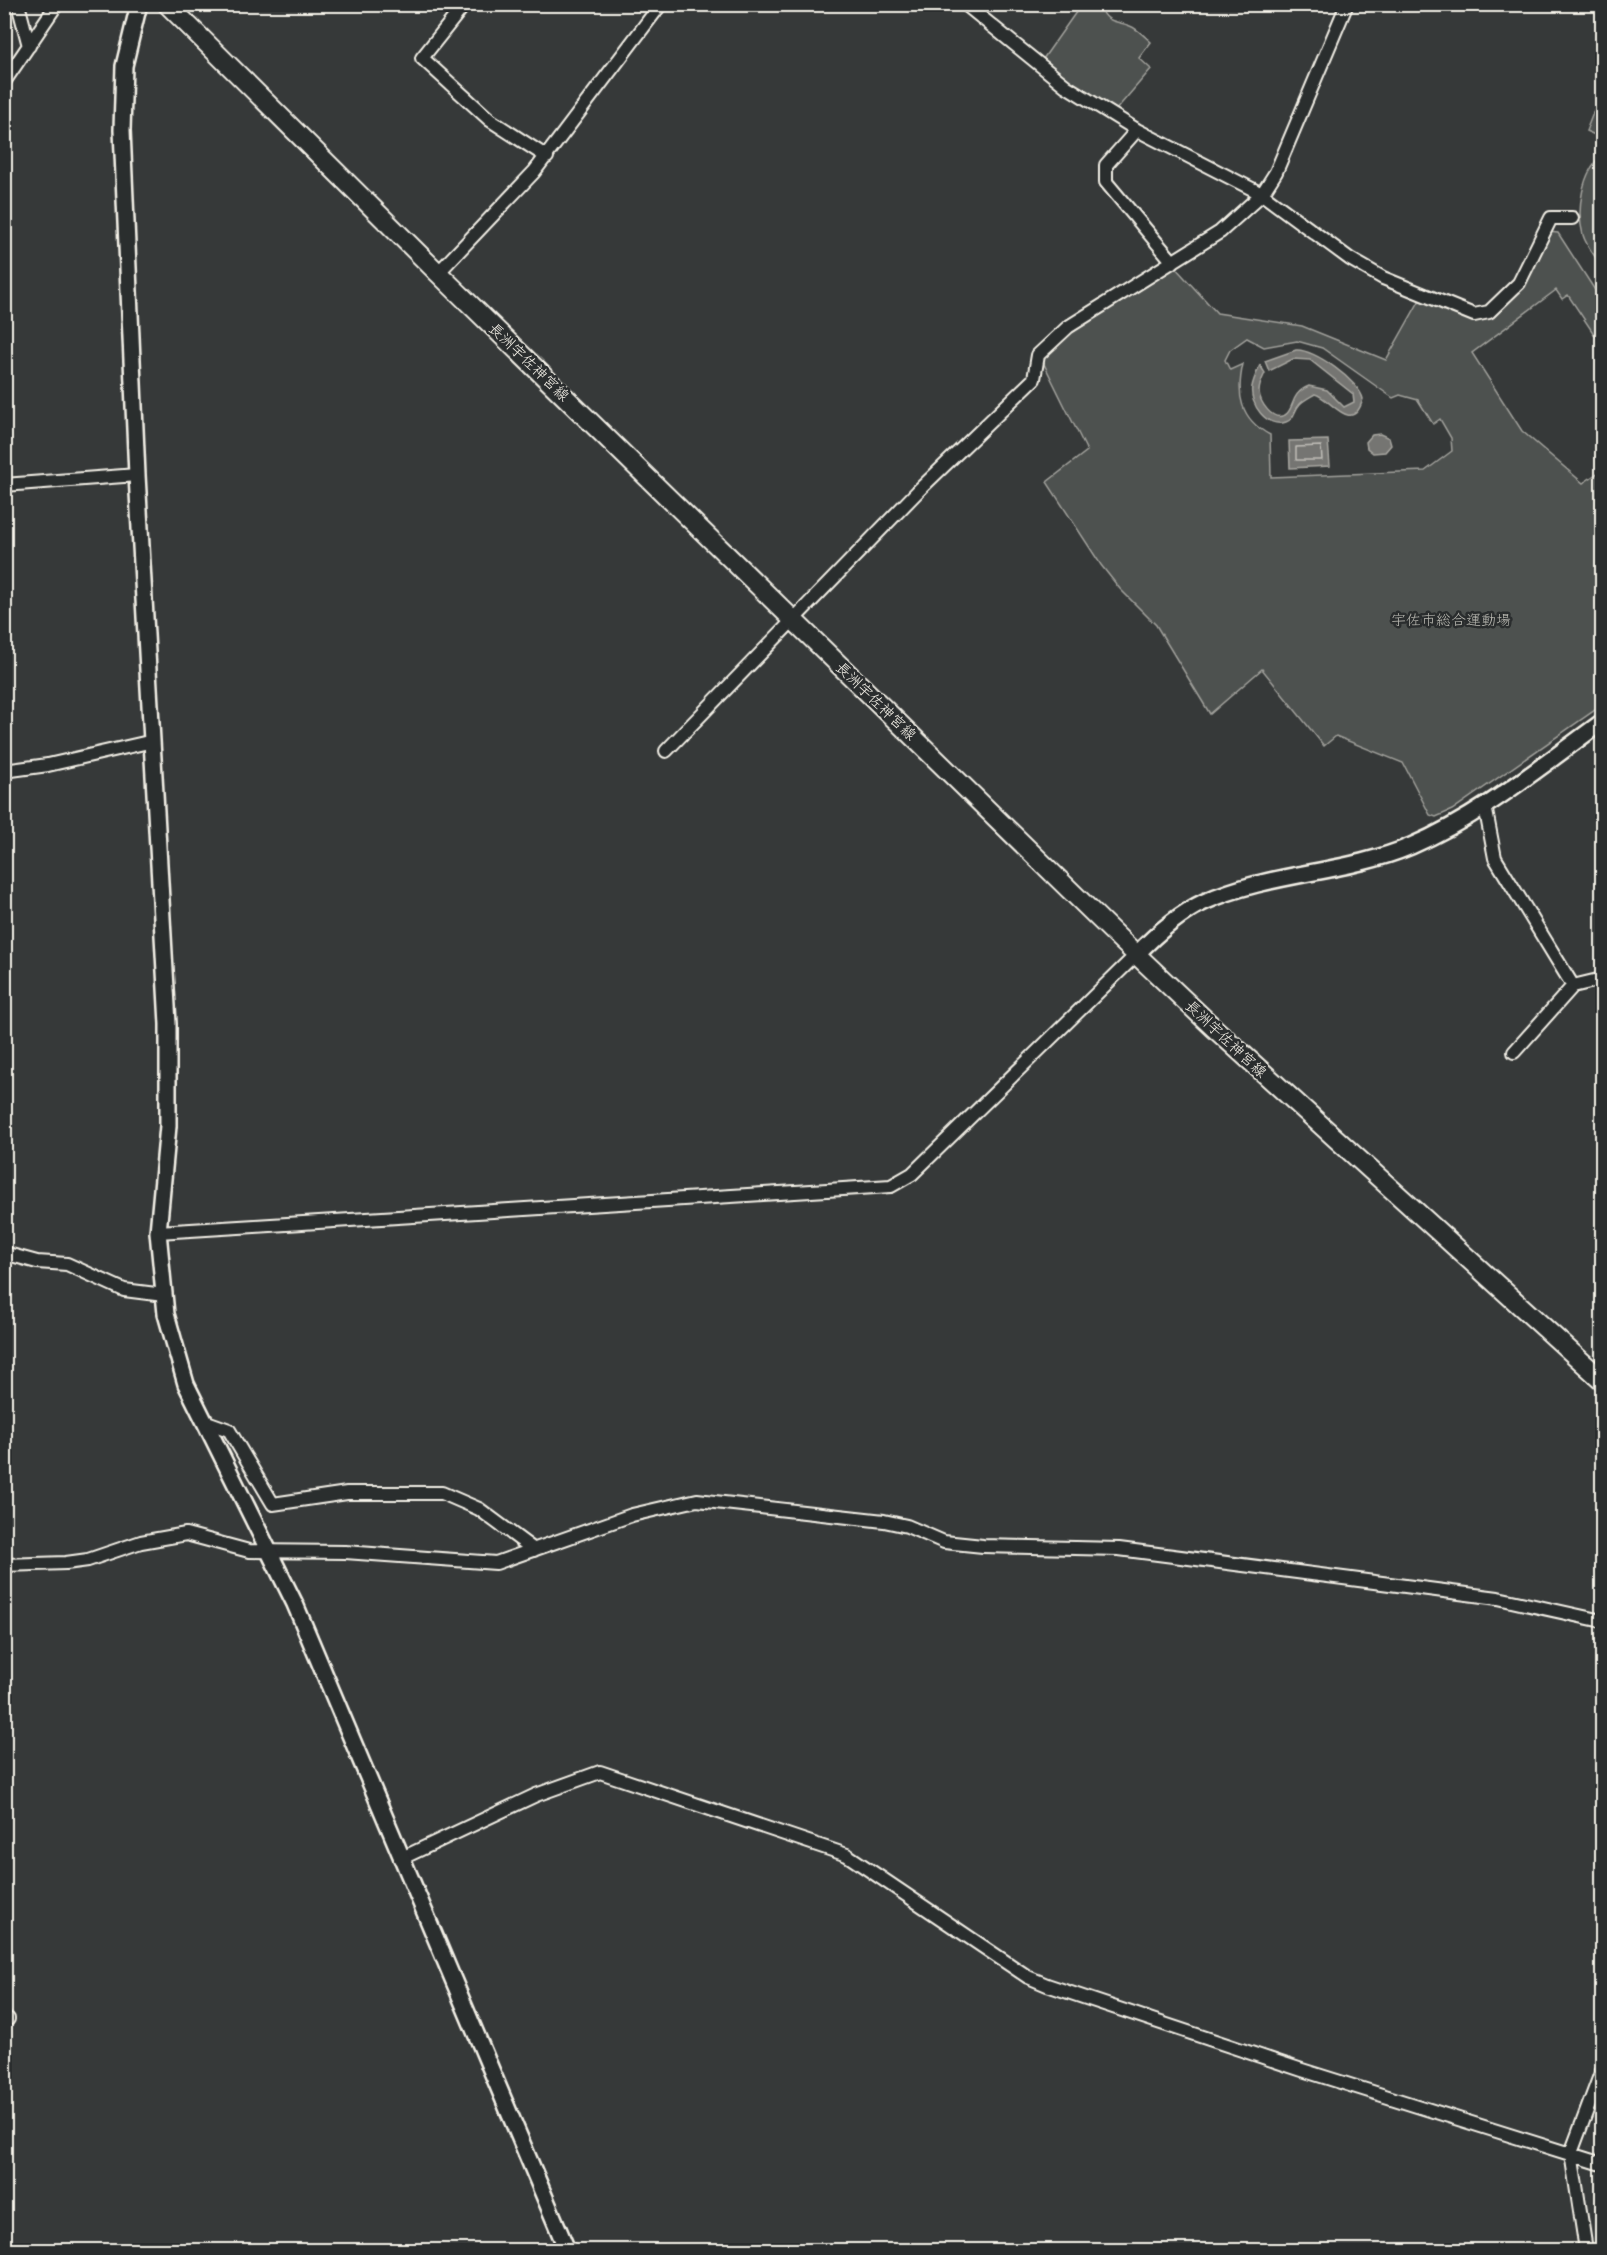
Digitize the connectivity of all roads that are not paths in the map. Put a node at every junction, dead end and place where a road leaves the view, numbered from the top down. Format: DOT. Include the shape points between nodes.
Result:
graph roads {
  1 [pos="18,4"];
  2 [pos="57,4"];
  3 [pos="139,4"];
  4 [pos="167,4"];
  5 [pos="465,4"];
  6 [pos="661,4"];
  7 [pos="965,4"];
  8 [pos="1347,4"];
  9 [pos="29,46"];
  10 [pos="4,82"];
  11 [pos="1137,130"];
  12 [pos="547,156"];
  13 [pos="1262,194"];
  14 [pos="1572,218"];
  15 [pos="1173,262"];
  16 [pos="438,273"];
  17 [pos="137,476"];
  18 [pos="4,485"];
  19 [pos="794,620"];
  20 [pos="1602,722"];
  21 [pos="153,741"];
  22 [pos="666,751"];
  23 [pos="4,771"];
  24 [pos="1485,806"];
  25 [pos="1136,955"];
  26 [pos="1602,979"];
  27 [pos="1573,986"];
  28 [pos="1514,1052"];
  29 [pos="158,1232"];
  30 [pos="4,1253"];
  31 [pos="164,1295"];
  32 [pos="1602,1380"];
  33 [pos="204,1421"];
  34 [pos="534,1550"];
  35 [pos="271,1552"];
  36 [pos="4,1565"];
  37 [pos="1602,1621"];
  38 [pos="400,1859"];
  39 [pos="1602,2070"];
  40 [pos="1571,2153"];
  41 [pos="1602,2163"];
  42 [pos="567,2250"];
  43 [pos="1586,2250"];
  1 -- 9 [label="street"];
  2 -- 9 [label="street"];
  3 -- 17 [label="street" via="124,66 122,96"];
  4 -- 16 [label="main road, 長洲宇佐神宮線"];
  5 -- 12 [label="street" via="423,58 490,120"];
  6 -- 12 [label="street"];
  7 -- 11 [label="street" via="1066,86"];
  8 -- 13 [label="street" via="1276,172"];
  9 -- 10 [label="street"];
  11 -- 13 [label="street"];
  11 -- 15 [label="street" via="1106,165 1106,182"];
  12 -- 16 [label="street"];
  13 -- 14 [label="street" via="1366,268 1399,286 1477,315 1489,312 1519,283 1551,218"];
  13 -- 15 [label="street" via="1220,232"];
  15 -- 19 [label="street" via="1068,327 1038,355 1034,379 921,488"];
  16 -- 19 [label="main road, 長洲宇佐神宮線"];
  17 -- 18 [label="street"];
  17 -- 21 [label="street"];
  19 -- 22 [label="street"];
  19 -- 25 [label="main road, 長洲宇佐神宮線"];
  20 -- 24 [label="street"];
  21 -- 23 [label="street"];
  21 -- 29 [label="street" via="169,1088"];
  24 -- 25 [label="street" via="1392,854 1214,898 1167,926"];
  24 -- 27 [label="street" via="1495,858"];
  25 -- 29 [label="street" via="912,1174 891,1186"];
  25 -- 32 [label="main road, 長洲宇佐神宮線"];
  26 -- 27 [label="street"];
  27 -- 28 [label="street"];
  29 -- 31 [label="street"];
  30 -- 31 [label="street" via="37,1262 67,1264 124,1290"];
  31 -- 33 [label="street" via="178,1361"];
  33 -- 34 [label="street" via="229,1430 273,1504 347,1493 442,1493 479,1509"];
  33 -- 35 [label="street"];
  34 -- 35 [label="street" via="507,1561 487,1563 345,1552"];
  34 -- 37 [label="street" via="632,1515 697,1500 884,1521 944,1542 1119,1549 1498,1598"];
  35 -- 36 [label="street" via="249,1551 186,1534 141,1542 88,1560"];
  35 -- 38 [label="street"];
  38 -- 40 [label="street" via="536,1795 600,1772 847,1855 1028,1977 1047,1985 1302,2070"];
  38 -- 42 [label="street"];
  39 -- 40 [label="street"];
  40 -- 41 [label="street"];
  40 -- 43 [label="street"];
}
